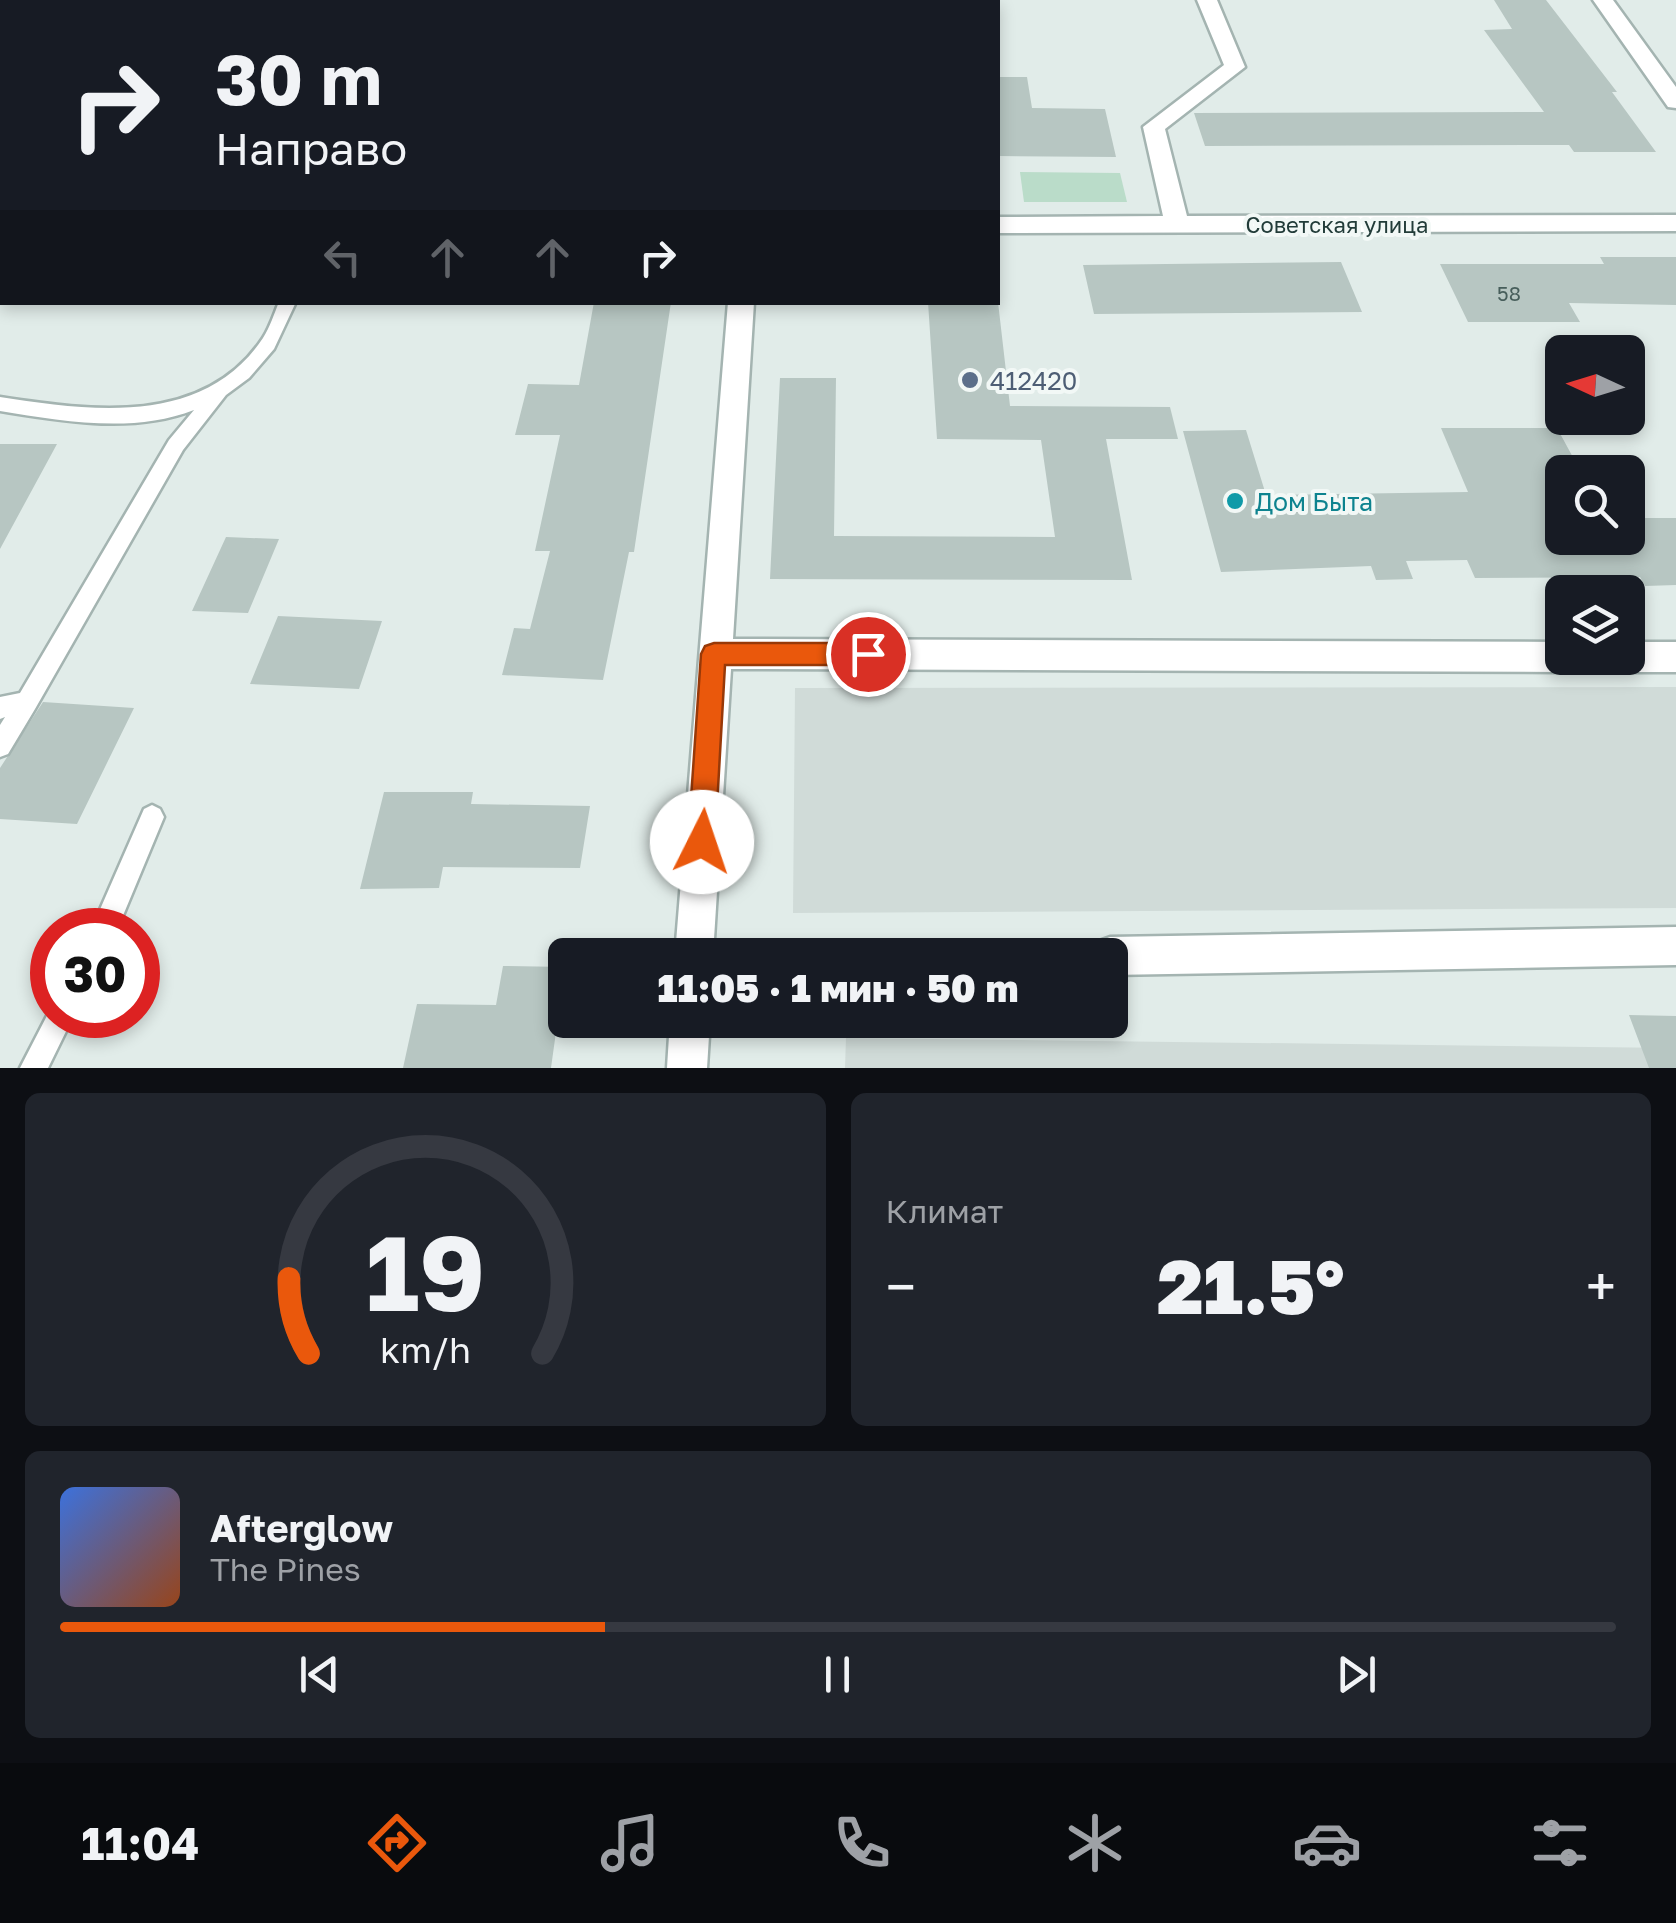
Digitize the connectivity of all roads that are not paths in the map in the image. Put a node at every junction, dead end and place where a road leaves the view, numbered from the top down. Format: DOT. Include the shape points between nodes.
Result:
graph roads {
  1 [pos="1207,0"];
  2 [pos="1603,0"];
  3 [pos="1676,102"];
  4 [pos="1676,223"];
  5 [pos="1000,224"];
  6 [pos="1177,224"];
  7 [pos="287,305"];
  8 [pos="741,305"];
  9 [pos="217,395"];
  10 [pos="1,406"];
  11 [pos="714,654"];
  12 [pos="1545,657"];
  13 [pos="1645,657"];
  14 [pos="1676,657"];
  15 [pos="27,702"];
  16 [pos="0,708"];
  17 [pos="0,746"];
  18 [pos="152,817"];
  19 [pos="113,908"];
  20 [pos="695,938"];
  21 [pos="1676,946"];
  22 [pos="1128,956"];
  23 [pos="49,1038"];
  24 [pos="689,1038"];
  25 [pos="34,1068"];
  26 [pos="687,1068"];
  1 -- 6 [label="street" via="1235,67 1154,127"];
  2 -- 3 [label="street"];
  4 -- 6 [label="street, Советская улица"];
  5 -- 6 [label="street, Советская улица"];
  7 -- 9 [label="lane" via="267,346"];
  8 -- 11 [label="street"];
  9 -- 10 [label="lane" via="125,420"];
  9 -- 15 [label="lane" via="176,445"];
  11 -- 12 [label="street"];
  11 -- 20 [label="street"];
  13 -- 14 [label="street"];
  15 -- 16 [label="lane"];
  15 -- 17 [label="lane"];
  18 -- 19 [label="lane"];
  21 -- 22 [label="street"];
  23 -- 25 [label="lane"];
  24 -- 26 [label="street"];
}
